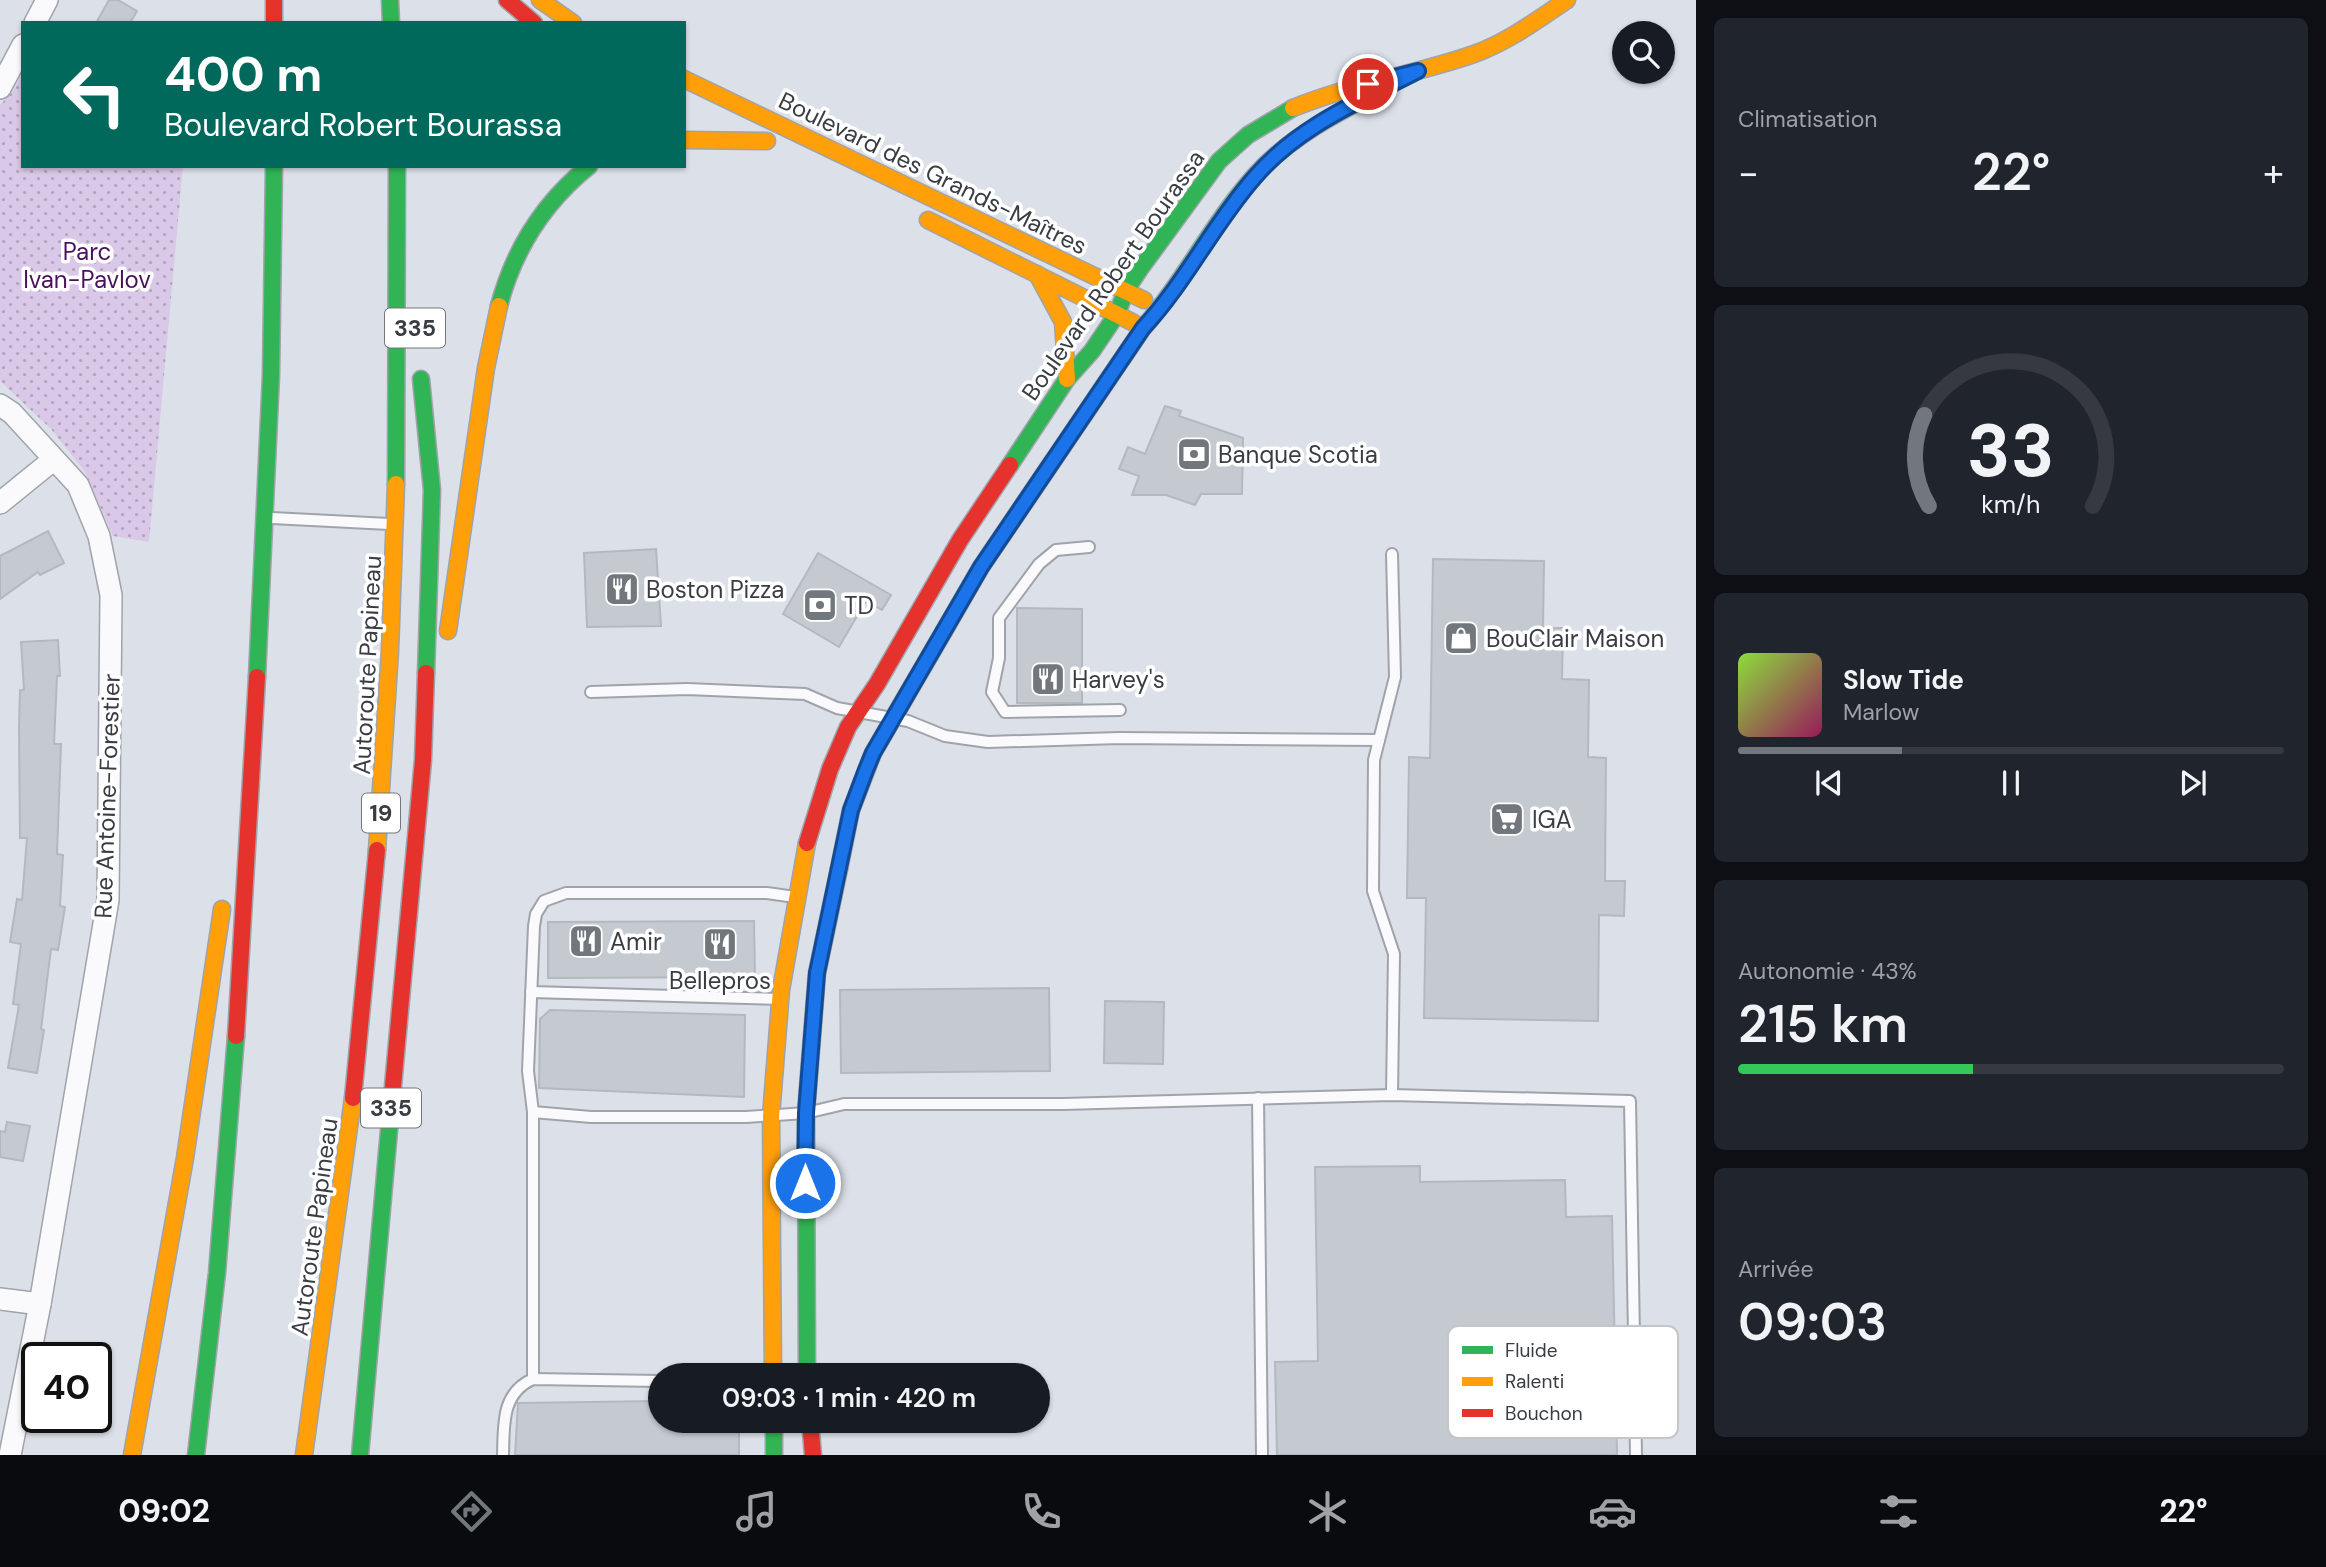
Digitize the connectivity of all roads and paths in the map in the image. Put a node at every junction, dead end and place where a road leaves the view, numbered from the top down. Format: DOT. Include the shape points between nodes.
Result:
graph roads {
  1 [pos="47,0"];
  2 [pos="274,0"];
  3 [pos="390,0"];
  4 [pos="507,0"];
  5 [pos="540,0"];
  6 [pos="1567,0"];
  7 [pos="36,21"];
  8 [pos="274,21"];
  9 [pos="391,21"];
  10 [pos="532,21"];
  11 [pos="570,21"];
  12 [pos="21,49"];
  13 [pos="1418,71"];
  14 [pos="686,80"];
  15 [pos="0,88"];
  16 [pos="736,125"];
  17 [pos="686,140"];
  18 [pos="274,168"];
  19 [pos="397,168"];
  20 [pos="397,168"];
  21 [pos="587,168"];
  22 [pos="907,210"];
  23 [pos="1037,274"];
  24 [pos="1126,290"];
  25 [pos="1161,309"];
  26 [pos="414,314"];
  27 [pos="1117,314"];
  28 [pos="1143,328"];
  29 [pos="419,368"];
  30 [pos="1067,379"];
  31 [pos="0,405"];
  32 [pos="53,460"];
  33 [pos="0,503"];
  34 [pos="266,518"];
  35 [pos="397,524"];
  36 [pos="1089,547"];
  37 [pos="1392,554"];
  38 [pos="261,615"];
  39 [pos="591,692"];
  40 [pos="1120,710"];
  41 [pos="857,712"];
  42 [pos="893,719"];
  43 [pos="1379,740"];
  44 [pos="423,760"];
  45 [pos="230,842"];
  46 [pos="223,896"];
  47 [pos="795,897"];
  48 [pos="531,992"];
  49 [pos="780,999"];
  50 [pos="1392,1096"];
  51 [pos="1258,1098"];
  52 [pos="533,1112"];
  53 [pos="806,1113"];
  54 [pos="771,1115"];
  55 [pos="0,1300"];
  56 [pos="40,1304"];
  57 [pos="1634,1326"];
  58 [pos="773,1363"];
  59 [pos="807,1363"];
  60 [pos="533,1379"];
  61 [pos="648,1381"];
  62 [pos="774,1433"];
  63 [pos="811,1433"];
  64 [pos="10,1455"];
  65 [pos="132,1455"];
  66 [pos="196,1455"];
  67 [pos="304,1455"];
  68 [pos="360,1455"];
  69 [pos="503,1455"];
  70 [pos="775,1455"];
  71 [pos="813,1455"];
  72 [pos="1262,1455"];
  1 -- 7 [label="street"];
  2 -- 8 [label="main road"];
  3 -- 9 [label="main road"];
  4 -- 10 [label="main road"];
  5 -- 11 [label="main road"];
  6 -- 13 [label="main road" via="1514,36 1475,54"];
  12 -- 15 [label="street"];
  13 -- 24 [label="main road, Boulevard Robert Bourassa" via="1310,100 1248,135 1207,176"];
  13 -- 25 [label="main road" via="1331,116 1273,158 1231,207"];
  14 -- 24 [label="main road, Boulevard des Grands-Maîtres"];
  16 -- 17 [label="main road, Boulevard des Grands-Maîtres" via="773,144"];
  18 -- 34 [label="main road"];
  19 -- 26 [label="main road, 335"];
  20 -- 35 [label="main road, Autoroute Papineau / 19"];
  21 -- 44 [label="main road" via="539,216 502,295 484,387 463,548"];
  22 -- 23 [label="main road, Boulevard des Grands-Maîtres"];
  23 -- 27 [label="main road, Boulevard des Grands-Maîtres"];
  23 -- 30 [label="main road" via="1063,322"];
  24 -- 25 [label="main road, Boulevard des Grands-Maîtres"];
  24 -- 27 [label="main road, Boulevard Robert Bourassa"];
  25 -- 28 [label="main road"];
  27 -- 28 [label="main road, Boulevard des Grands-Maîtres"];
  27 -- 30 [label="main road, Boulevard Robert Bourassa" via="1093,352"];
  28 -- 42 [label="main road" via="981,567"];
  29 -- 44 [label="main road, 335" via="432,490"];
  30 -- 41 [label="main road, Boulevard Robert Bourassa" via="938,573"];
  31 -- 32 [label="street, Rue Antoine-Forestier"];
  32 -- 33 [label="street"];
  32 -- 56 [label="street, Rue Antoine-Forestier" via="78,485 99,536 111,595 108,900"];
  34 -- 35 [label="lane"];
  34 -- 38 [label="main road"];
  35 -- 67 [label="main road, Autoroute Papineau / 19" via="371,934 346,1167"];
  36 -- 40 [label="lane" via="1056,550 1038,564 999,618 999,658 992,692 1005,712"];
  37 -- 43 [label="lane" via="1395,677"];
  38 -- 45 [label="main road"];
  38 -- 66 [label="main road" via="233,1098"];
  39 -- 41 [label="lane" via="766,691 815,696"];
  41 -- 42 [label="lane"];
  41 -- 47 [label="main road, Boulevard Robert Bourassa" via="840,743 817,806"];
  42 -- 43 [label="lane" via="956,739 988,742"];
  42 -- 53 [label="main road" via="873,753 851,810 828,909 817,973"];
  43 -- 50 [label="lane" via="1374,760 1373,891 1394,954"];
  44 -- 68 [label="main road, 335"];
  46 -- 65 [label="main road" via="185,1158"];
  47 -- 48 [label="lane" via="592,892 554,896 544,901 536,914"];
  47 -- 49 [label="main road, Boulevard Robert Bourassa"];
  48 -- 49 [label="lane"];
  48 -- 52 [label="lane" via="528,1071"];
  49 -- 54 [label="main road, Boulevard Robert Bourassa"];
  50 -- 51 [label="lane"];
  50 -- 57 [label="lane" via="1630,1101"];
  51 -- 53 [label="lane" via="844,1104"];
  51 -- 72 [label="lane"];
  52 -- 54 [label="lane" via="592,1117"];
  52 -- 60 [label="lane"];
  53 -- 54 [label="lane"];
  53 -- 59 [label="main road"];
  54 -- 58 [label="main road, Boulevard Robert Bourassa"];
  55 -- 56 [label="street"];
  56 -- 64 [label="street, Rue Antoine-Forestier"];
  60 -- 61 [label="lane"];
  60 -- 69 [label="lane" via="523,1383 508,1402"];
  62 -- 70 [label="main road"];
  63 -- 71 [label="main road"];
}
